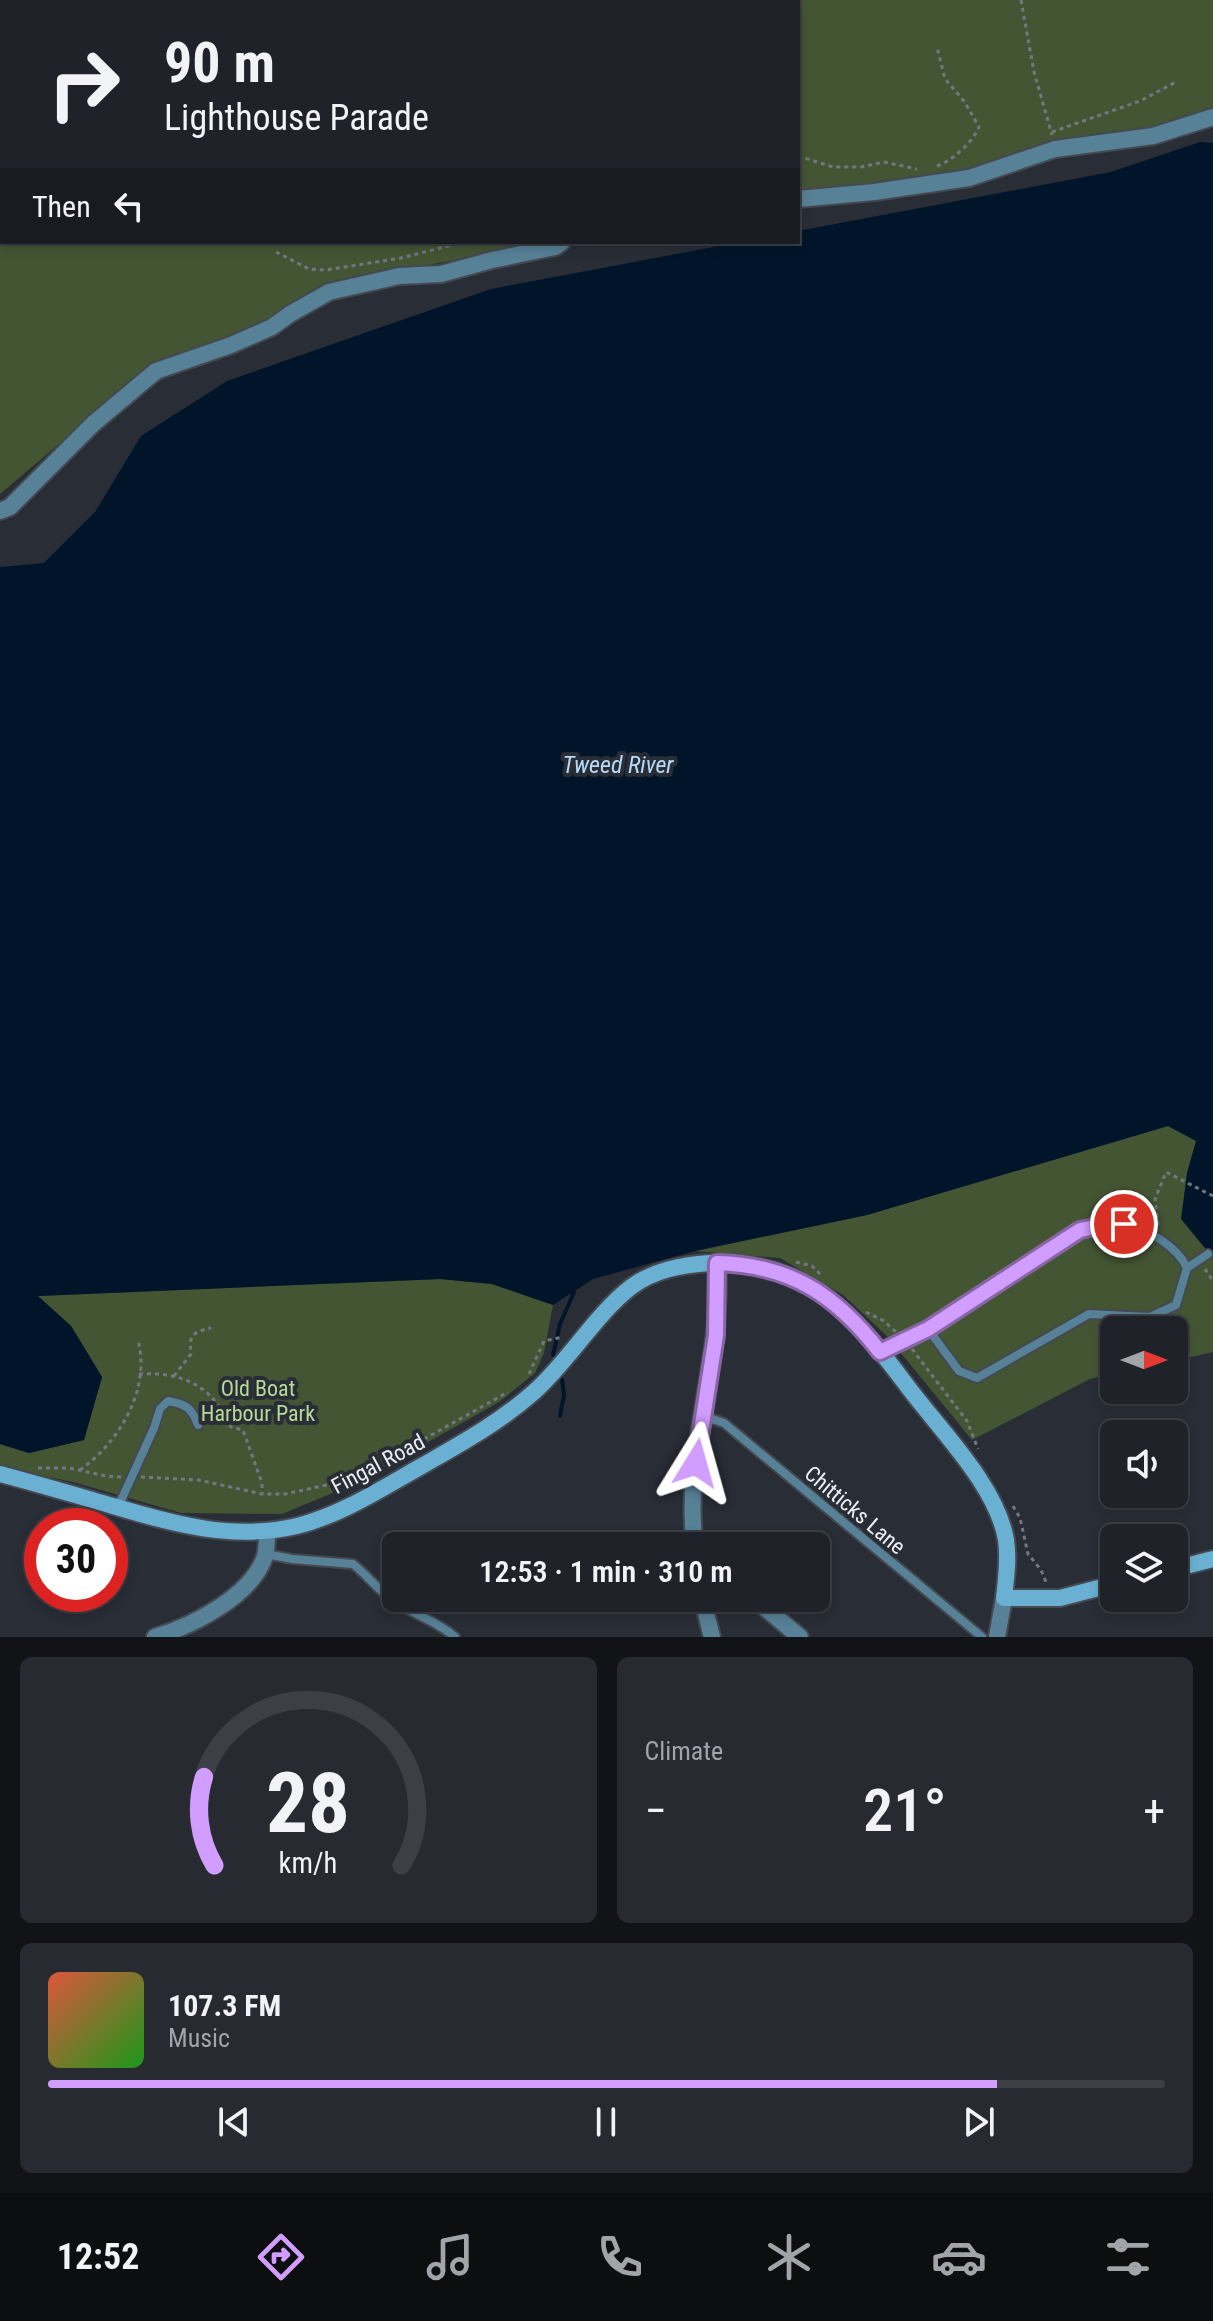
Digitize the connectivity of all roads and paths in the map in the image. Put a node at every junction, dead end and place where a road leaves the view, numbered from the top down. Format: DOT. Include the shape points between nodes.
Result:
graph roads {
  1 [pos="1021,0"];
  2 [pos="937,47"];
  3 [pos="1176,82"];
  4 [pos="1213,117"];
  5 [pos="1052,132"];
  6 [pos="1044,153"];
  7 [pos="800,157"];
  8 [pos="933,168"];
  9 [pos="923,169"];
  10 [pos="800,199"];
  11 [pos="456,244"];
  12 [pos="559,244"];
  13 [pos="276,252"];
  14 [pos="0,511"];
  15 [pos="1213,1196"];
  16 [pos="1159,1239"];
  17 [pos="1208,1254"];
  18 [pos="784,1258"];
  19 [pos="717,1263"];
  20 [pos="1187,1268"];
  21 [pos="827,1281"];
  22 [pos="864,1311"];
  23 [pos="211,1328"];
  24 [pos="928,1329"];
  25 [pos="568,1334"];
  26 [pos="138,1340"];
  27 [pos="903,1341"];
  28 [pos="880,1352"];
  29 [pos="139,1374"];
  30 [pos="174,1376"];
  31 [pos="523,1380"];
  32 [pos="516,1386"];
  33 [pos="703,1416"];
  34 [pos="198,1425"];
  35 [pos="979,1450"];
  36 [pos="35,1468"];
  37 [pos="80,1470"];
  38 [pos="0,1474"];
  39 [pos="132,1477"];
  40 [pos="262,1494"];
  41 [pos="1006,1497"];
  42 [pos="118,1507"];
  43 [pos="267,1531"];
  44 [pos="694,1532"];
  45 [pos="266,1554"];
  46 [pos="1213,1559"];
  47 [pos="1188,1565"];
  48 [pos="1100,1588"];
  49 [pos="1004,1598"];
  50 [pos="1046,1598"];
  51 [pos="706,1612"];
  52 [pos="770,1612"];
  53 [pos="155,1637"];
  54 [pos="455,1637"];
  55 [pos="712,1637"];
  56 [pos="800,1637"];
  57 [pos="982,1637"];
  58 [pos="997,1637"];
  1 -- 5 [label="path"];
  2 -- 8 [label="path" via="945,79 979,127 955,157"];
  3 -- 5 [label="path" via="1140,101"];
  4 -- 6 [label="street" via="1153,136"];
  5 -- 6 [label="path"];
  6 -- 10 [label="street" via="969,178"];
  7 -- 9 [label="path" via="833,167 884,162"];
  11 -- 13 [label="path" via="326,270 303,266"];
  12 -- 14 [label="street" via="441,274 399,276 329,292 259,333 156,371"];
  15 -- 16 [label="path" via="1166,1172 1155,1199"];
  16 -- 20 [label="lane" via="1177,1251"];
  16 -- 24 [label="lane" via="1124,1224 1080,1230"];
  17 -- 20 [label="lane"];
  18 -- 21 [label="path" via="812,1266"];
  19 -- 28 [label="street, Fingal Road" via="760,1267 801,1282 846,1312"];
  19 -- 33 [label="street" via="716,1335"];
  19 -- 43 [label="street, Fingal Road" via="672,1268 628,1289 547,1380 478,1434 356,1503"];
  20 -- 24 [label="lane" via="1176,1305 1150,1317 1089,1314 977,1378 959,1371"];
  22 -- 27 [label="path" via="893,1328"];
  23 -- 30 [label="path" via="193,1336 191,1354"];
  24 -- 27 [label="lane"];
  25 -- 31 [label="path" via="544,1341 533,1370"];
  26 -- 29 [label="path"];
  27 -- 28 [label="lane"];
  27 -- 35 [label="path" via="967,1421"];
  28 -- 49 [label="street, Fingal Road" via="993,1500 1006,1543"];
  29 -- 30 [label="path"];
  29 -- 37 [label="path" via="117,1434"];
  30 -- 40 [label="path" via="202,1389 231,1427 243,1430"];
  32 -- 40 [label="path" via="410,1447 331,1484"];
  33 -- 44 [label="street"];
  33 -- 57 [label="lane, Chitticks Lane" via="724,1423"];
  34 -- 39 [label="lane" via="193,1410 168,1401"];
  36 -- 37 [label="path"];
  37 -- 39 [label="path"];
  38 -- 42 [label="street, Fingal Road"];
  39 -- 40 [label="path" via="199,1480"];
  39 -- 42 [label="lane"];
  41 -- 50 [label="path" via="1020,1518 1028,1554 1045,1578"];
  42 -- 43 [label="street, Fingal Road" via="208,1531"];
  43 -- 45 [label="street"];
  45 -- 53 [label="street" via="253,1576 223,1604"];
  45 -- 54 [label="lane" via="353,1564 399,1605"];
  46 -- 47 [label="street"];
  48 -- 50 [label="street"];
  49 -- 50 [label="street"];
  49 -- 58 [label="street"];
  51 -- 55 [label="street"];
  52 -- 56 [label="street"];
}
